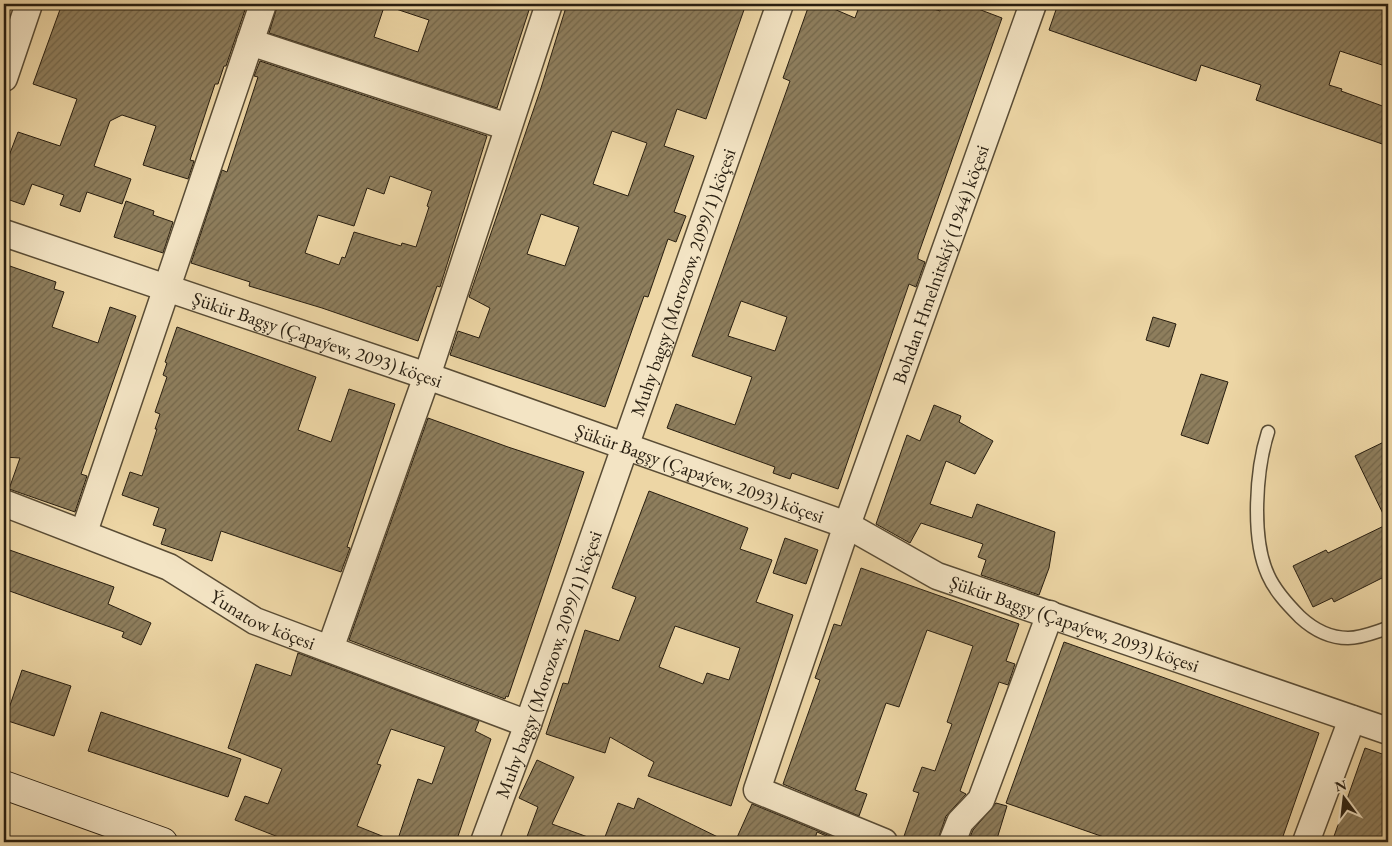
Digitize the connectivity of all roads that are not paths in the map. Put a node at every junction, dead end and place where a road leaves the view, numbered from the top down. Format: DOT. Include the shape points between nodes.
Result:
graph roads {
  1 [pos="29,4"];
  2 [pos="263,4"];
  3 [pos="549,4"];
  4 [pos="780,4"];
  5 [pos="1033,4"];
  6 [pos="250,42"];
  7 [pos="4,78"];
  8 [pos="508,127"];
  9 [pos="4,233"];
  10 [pos="166,288"];
  11 [pos="426,376"];
  12 [pos="1268,432"];
  13 [pos="624,447"];
  14 [pos="4,503"];
  15 [pos="847,525"];
  16 [pos="84,532"];
  17 [pos="1050,614"];
  18 [pos="1388,628"];
  19 [pos="330,649"];
  20 [pos="1352,719"];
  21 [pos="528,724"];
  22 [pos="1388,731"];
  23 [pos="4,785"];
  24 [pos="163,842"];
  25 [pos="484,842"];
  26 [pos="884,842"];
  27 [pos="952,842"];
  28 [pos="1306,842"];
  1 -- 7 [label="street"];
  2 -- 6 [label="street"];
  3 -- 8 [label="street"];
  4 -- 13 [label="street, Muhy bagşy (Morozow, 2099/1) köçesi"];
  5 -- 15 [label="street, Bohdan Hmelnitskiý (1944) köçesi"];
  6 -- 8 [label="street"];
  6 -- 10 [label="street"];
  8 -- 11 [label="street"];
  9 -- 10 [label="street, Şükür Bagşy (Çapaýew, 2093) köçesi"];
  10 -- 11 [label="street, Şükür Bagşy (Çapaýew, 2093) köçesi"];
  10 -- 16 [label="street"];
  11 -- 13 [label="street, Şükür Bagşy (Çapaýew, 2093) köçesi"];
  11 -- 19 [label="street"];
  12 -- 18 [label="lane" via="1264,444 1258,529 1267,574 1278,593 1308,624 1328,635 1365,636"];
  13 -- 15 [label="street, Şükür Bagşy (Çapaýew, 2093) köçesi"];
  13 -- 21 [label="street, Muhy bagşy (Morozow, 2099/1) köçesi"];
  14 -- 16 [label="street, Ýunatow köçesi"];
  15 -- 17 [label="street, Şükür Bagşy (Çapaýew, 2093) köçesi" via="937,576"];
  15 -- 26 [label="street, Bohdan Hmelnitskiý (1944) köçesi" via="757,790"];
  16 -- 19 [label="street, Ýunatow köçesi" via="169,567 256,621"];
  17 -- 20 [label="street, Şükür Bagşy (Çapaýew, 2093) köçesi"];
  17 -- 27 [label="street" via="981,800 960,822"];
  19 -- 21 [label="street, Ýunatow köçesi"];
  20 -- 22 [label="street, Şükür Bagşy (Çapaýew, 2093) köçesi"];
  20 -- 28 [label="street"];
  21 -- 25 [label="street, Muhy bagşy (Morozow, 2099/1) köçesi"];
  23 -- 24 [label="street"];
}
